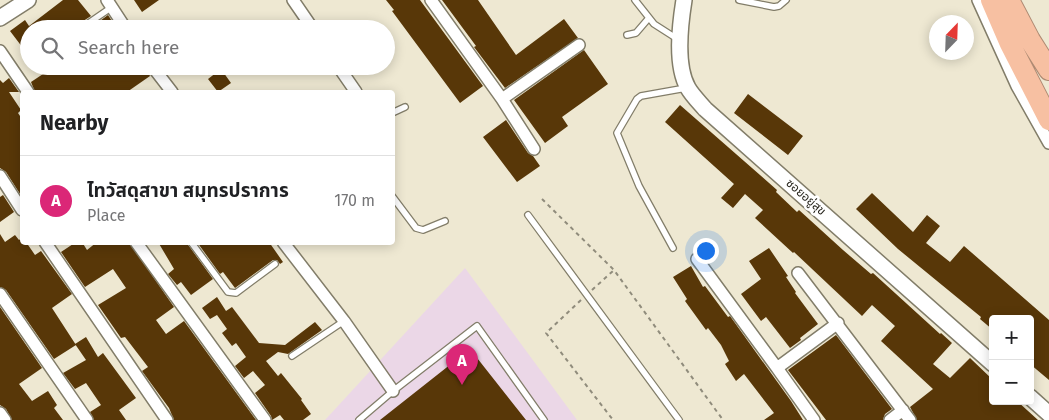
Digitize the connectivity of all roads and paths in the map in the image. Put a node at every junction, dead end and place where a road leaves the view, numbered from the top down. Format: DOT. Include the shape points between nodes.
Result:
graph roads {
  1 [pos="28,0"];
  2 [pos="293,0"];
  3 [pos="431,0"];
  4 [pos="635,0"];
  5 [pos="684,0"];
  6 [pos="740,0"];
  7 [pos="786,0"];
  8 [pos="978,0"];
  9 [pos="991,0"];
  10 [pos="109,4"];
  11 [pos="1011,4"];
  12 [pos="0,18"];
  13 [pos="648,19"];
  14 [pos="90,20"];
  15 [pos="120,20"];
  16 [pos="307,20"];
  17 [pos="627,35"];
  18 [pos="679,40"];
  19 [pos="579,45"];
  20 [pos="0,51"];
  21 [pos="1049,70"];
  22 [pos="159,75"];
  23 [pos="344,75"];
  24 [pos="688,88"];
  25 [pos="27,90"];
  26 [pos="170,90"];
  27 [pos="355,90"];
  28 [pos="502,99"];
  29 [pos="405,107"];
  30 [pos="395,112"];
  31 [pos="1049,120"];
  32 [pos="1049,143"];
  33 [pos="534,148"];
  34 [pos="0,176"];
  35 [pos="542,199"];
  36 [pos="395,200"];
  37 [pos="20,207"];
  38 [pos="528,215"];
  39 [pos="445,221"];
  40 [pos="46,245"];
  41 [pos="138,245"];
  42 [pos="194,245"];
  43 [pos="285,245"];
  44 [pos="673,248"];
  45 [pos="697,259"];
  46 [pos="275,264"];
  47 [pos="614,270"];
  48 [pos="798,273"];
  49 [pos="0,294"];
  50 [pos="344,321"];
  51 [pos="838,323"];
  52 [pos="292,356"];
  53 [pos="989,360"];
  54 [pos="777,368"];
  55 [pos="393,391"];
  56 [pos="1034,401"];
  57 [pos="0,413"];
  58 [pos="1049,414"];
  59 [pos="906,415"];
  60 [pos="5,420"];
  61 [pos="87,420"];
  62 [pos="167,420"];
  63 [pos="265,420"];
  64 [pos="358,420"];
  65 [pos="544,420"];
  66 [pos="613,420"];
  67 [pos="679,420"];
  68 [pos="723,420"];
  69 [pos="814,420"];
  70 [pos="890,420"];
  1 -- 12 [label="street"];
  2 -- 16 [label="street"];
  3 -- 28 [label="street"];
  4 -- 13 [label="lane"];
  5 -- 18 [label="street, ซอยอยู่สุข"];
  6 -- 7 [label="lane" via="774,7"];
  8 -- 32 [label="street" via="1017,86"];
  9 -- 31 [label="highway"];
  10 -- 14 [label="lane"];
  10 -- 15 [label="street"];
  11 -- 21 [label="highway"];
  13 -- 17 [label="lane" via="636,33"];
  13 -- 18 [label="lane"];
  18 -- 24 [label="street, ซอยอยู่สุข" via="683,76"];
  19 -- 28 [label="street"];
  20 -- 25 [label="street"];
  22 -- 26 [label="street"];
  23 -- 27 [label="street"];
  24 -- 44 [label="lane" via="641,96 617,133 639,186"];
  24 -- 53 [label="street, ซอยอยู่สุข" via="705,109"];
  28 -- 33 [label="street"];
  29 -- 30 [label="lane"];
  34 -- 37 [label="street"];
  35 -- 47 [label="path"];
  36 -- 39 [label="lane" via="416,228 423,230"];
  38 -- 67 [label="lane"];
  40 -- 62 [label="street"];
  41 -- 63 [label="street"];
  42 -- 46 [label="lane" via="228,292 232,293"];
  43 -- 50 [label="street"];
  45 -- 54 [label="street"];
  47 -- 66 [label="path" via="546,333"];
  47 -- 68 [label="path"];
  48 -- 51 [label="street"];
  49 -- 61 [label="street"];
  50 -- 52 [label="lane"];
  50 -- 55 [label="street"];
  51 -- 54 [label="street"];
  51 -- 59 [label="street"];
  54 -- 69 [label="street"];
  55 -- 64 [label="lane"];
  55 -- 65 [label="lane" via="477,326"];
  56 -- 58 [label="street"];
  57 -- 60 [label="street"];
  59 -- 70 [label="street"];
}
